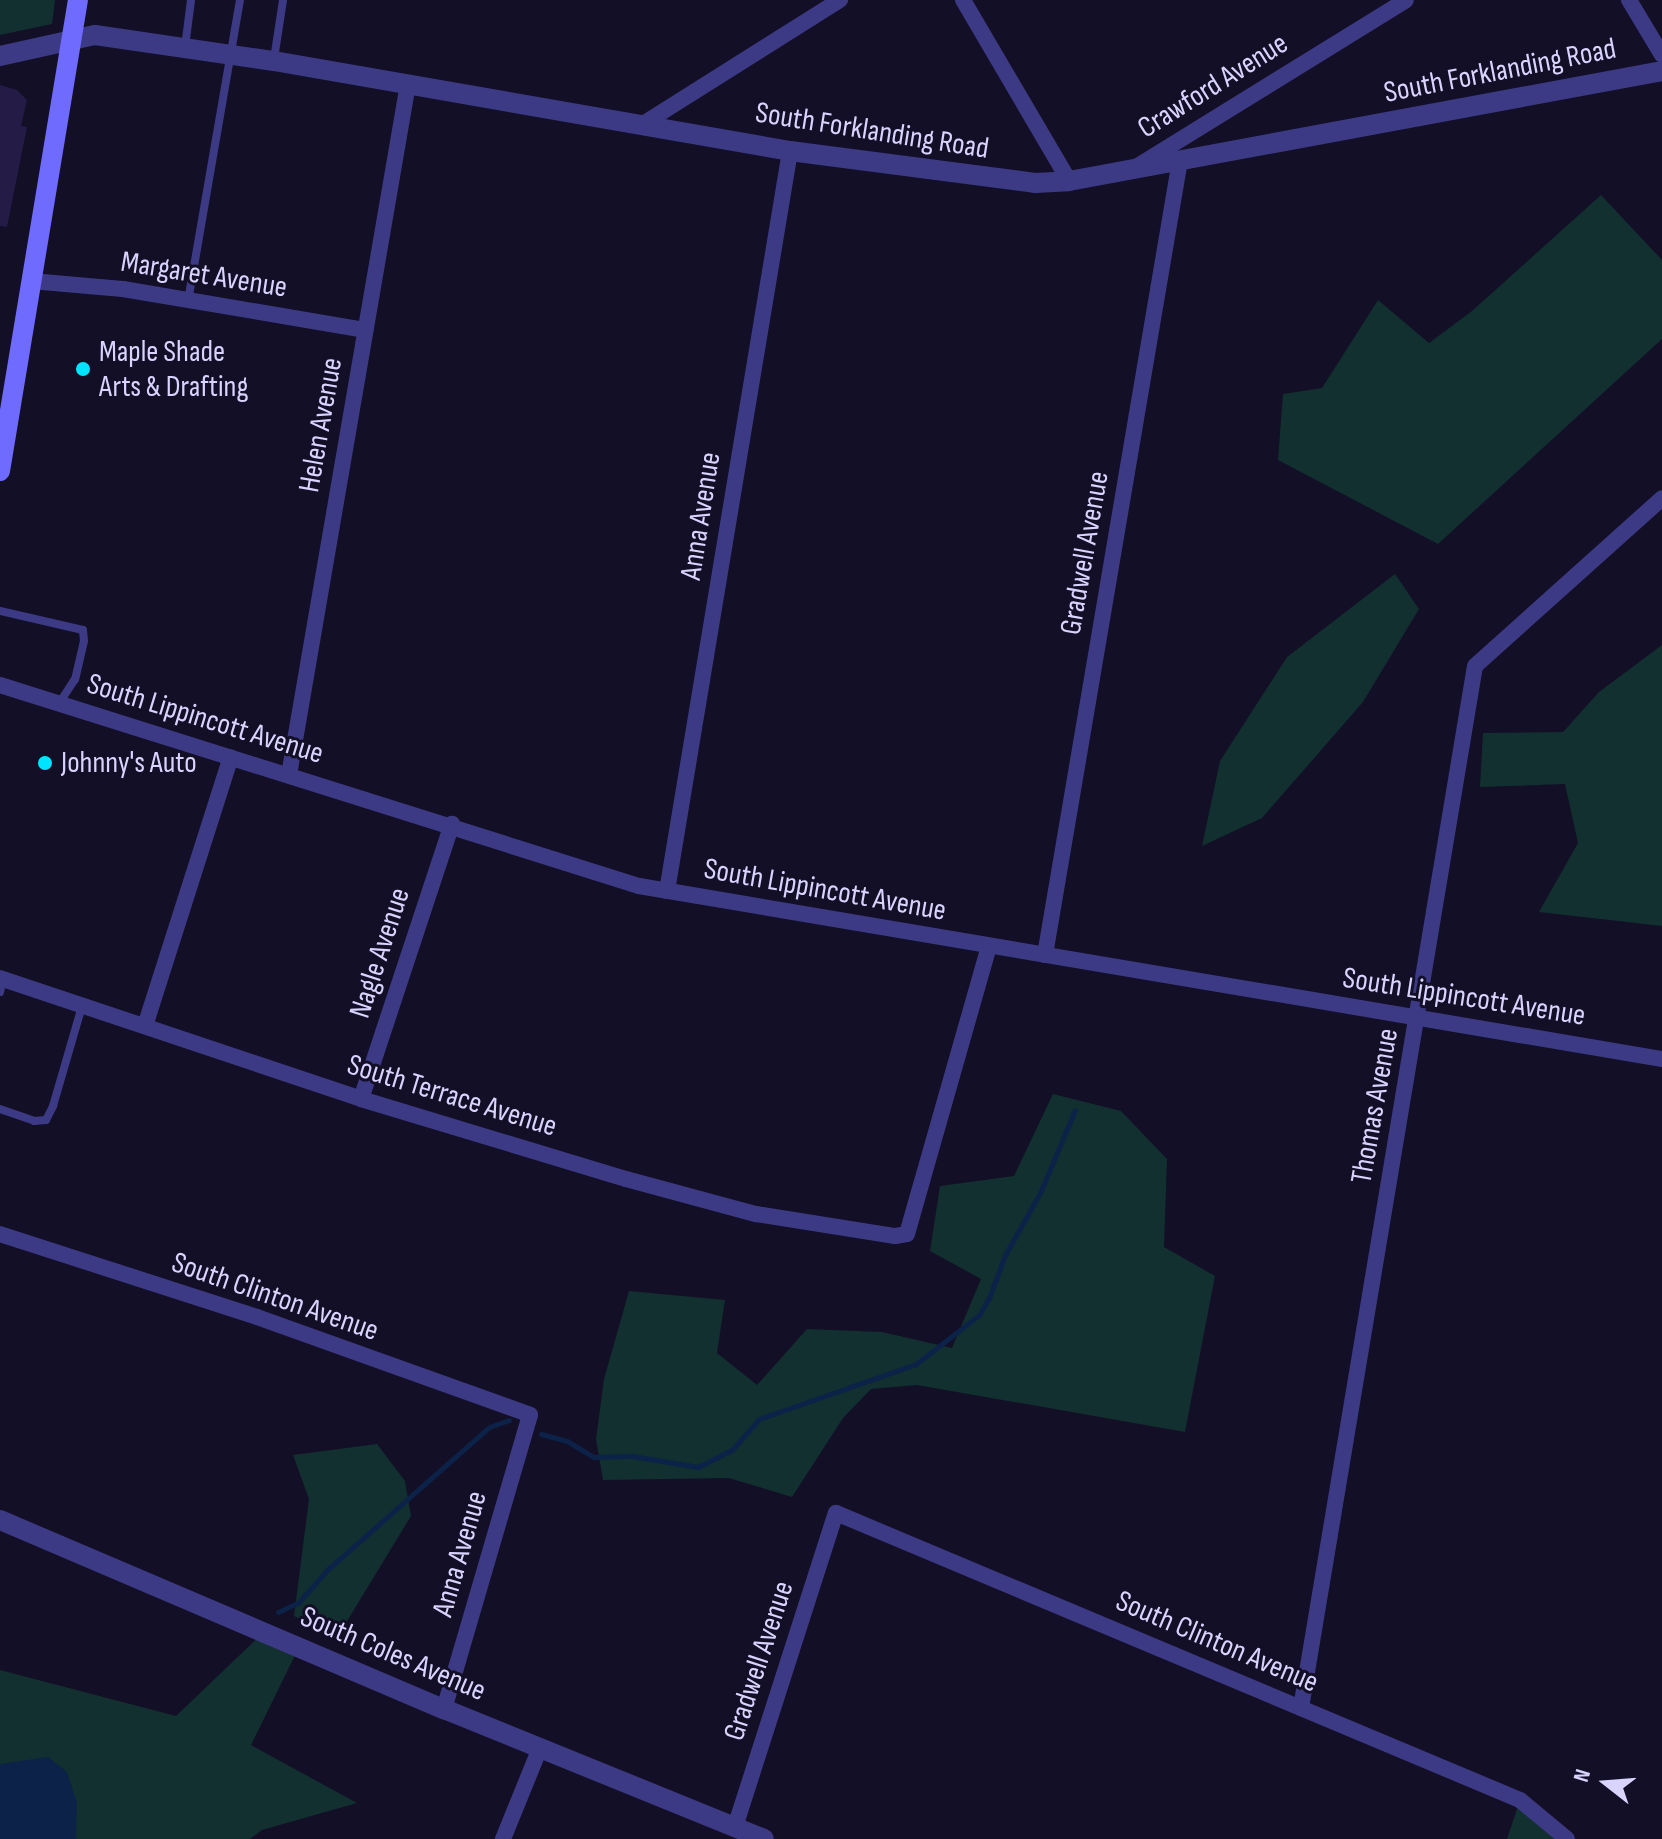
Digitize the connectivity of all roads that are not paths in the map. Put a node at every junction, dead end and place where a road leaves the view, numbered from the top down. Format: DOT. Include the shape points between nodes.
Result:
graph roads {
  1 [pos="78,0"];
  2 [pos="191,0"];
  3 [pos="240,0"];
  4 [pos="283,0"];
  5 [pos="840,0"];
  6 [pos="963,0"];
  7 [pos="1406,0"];
  8 [pos="1629,0"];
  9 [pos="71,41"];
  10 [pos="185,47"];
  11 [pos="230,54"];
  12 [pos="1662,55"];
  13 [pos="0,56"];
  14 [pos="274,61"];
  15 [pos="1662,71"];
  16 [pos="408,84"];
  17 [pos="643,124"];
  18 [pos="790,151"];
  19 [pos="1180,160"];
  20 [pos="1132,170"];
  21 [pos="1069,181"];
  22 [pos="31,281"];
  23 [pos="188,301"];
  24 [pos="366,330"];
  25 [pos="0,471"];
  26 [pos="1662,498"];
  27 [pos="0,611"];
  28 [pos="0,685"];
  29 [pos="59,704"];
  30 [pos="231,757"];
  31 [pos="289,775"];
  32 [pos="452,824"];
  33 [pos="667,891"];
  34 [pos="989,946"];
  35 [pos="1045,955"];
  36 [pos="1,983"];
  37 [pos="82,1006"];
  38 [pos="1419,1018"];
  39 [pos="145,1026"];
  40 [pos="1662,1059"];
  41 [pos="361,1099"];
  42 [pos="0,1109"];
  43 [pos="0,1234"];
  44 [pos="530,1415"];
  45 [pos="836,1513"];
  46 [pos="0,1520"];
  47 [pos="1301,1708"];
  48 [pos="444,1709"];
  49 [pos="540,1748"];
  50 [pos="735,1827"];
  51 [pos="503,1839"];
  52 [pos="764,1839"];
  53 [pos="1567,1839"];
  1 -- 9 [label="main road"];
  2 -- 10 [label="lane"];
  3 -- 11 [label="lane"];
  4 -- 14 [label="lane"];
  5 -- 17 [label="street"];
  6 -- 21 [label="street"];
  7 -- 20 [label="street, Crawford Avenue"];
  8 -- 12 [label="street"];
  9 -- 10 [label="street, South Forklanding Road" via="95,35"];
  9 -- 13 [label="street, South Forklanding Road"];
  9 -- 22 [label="main road"];
  10 -- 11 [label="street, South Forklanding Road"];
  11 -- 14 [label="street, South Forklanding Road"];
  11 -- 23 [label="lane"];
  14 -- 16 [label="street, South Forklanding Road"];
  15 -- 19 [label="street, South Forklanding Road"];
  16 -- 17 [label="street, South Forklanding Road"];
  16 -- 24 [label="street, Helen Avenue"];
  17 -- 18 [label="street, South Forklanding Road"];
  18 -- 21 [label="street, South Forklanding Road" via="1004,182"];
  18 -- 33 [label="street, Anna Avenue"];
  19 -- 20 [label="street, South Forklanding Road"];
  19 -- 35 [label="street, Gradwell Avenue"];
  20 -- 21 [label="street, South Forklanding Road"];
  22 -- 23 [label="street, Margaret Avenue"];
  22 -- 25 [label="main road"];
  23 -- 24 [label="street, Margaret Avenue"];
  24 -- 31 [label="street, Helen Avenue"];
  26 -- 38 [label="street, Thomas Avenue" via="1475,666"];
  27 -- 29 [label="lane" via="83,630 75,679"];
  28 -- 29 [label="street, South Lippincott Avenue"];
  29 -- 30 [label="street, South Lippincott Avenue"];
  30 -- 31 [label="street, South Lippincott Avenue"];
  30 -- 39 [label="street"];
  31 -- 32 [label="street, South Lippincott Avenue"];
  32 -- 33 [label="street, South Lippincott Avenue" via="573,866"];
  32 -- 41 [label="street, Nagle Avenue"];
  33 -- 34 [label="street, South Lippincott Avenue"];
  34 -- 35 [label="street, South Lippincott Avenue"];
  34 -- 41 [label="street, South Terrace Avenue" via="907,1234 756,1214"];
  35 -- 38 [label="street, South Lippincott Avenue"];
  36 -- 37 [label="street, South Terrace Avenue"];
  37 -- 39 [label="street, South Terrace Avenue"];
  37 -- 42 [label="lane" via="46,1120"];
  38 -- 40 [label="street, South Lippincott Avenue"];
  38 -- 47 [label="street, Thomas Avenue"];
  39 -- 41 [label="street, South Terrace Avenue"];
  43 -- 44 [label="street, South Clinton Avenue" via="257,1317"];
  44 -- 48 [label="street, Anna Avenue"];
  45 -- 47 [label="street, South Clinton Avenue"];
  45 -- 50 [label="street, Gradwell Avenue"];
  46 -- 48 [label="street, South Coles Avenue"];
  47 -- 53 [label="street, South Clinton Avenue" via="1520,1800"];
  48 -- 49 [label="street, South Coles Avenue"];
  49 -- 50 [label="street, South Coles Avenue"];
  49 -- 51 [label="street"];
  50 -- 52 [label="street, South Coles Avenue"];
}
